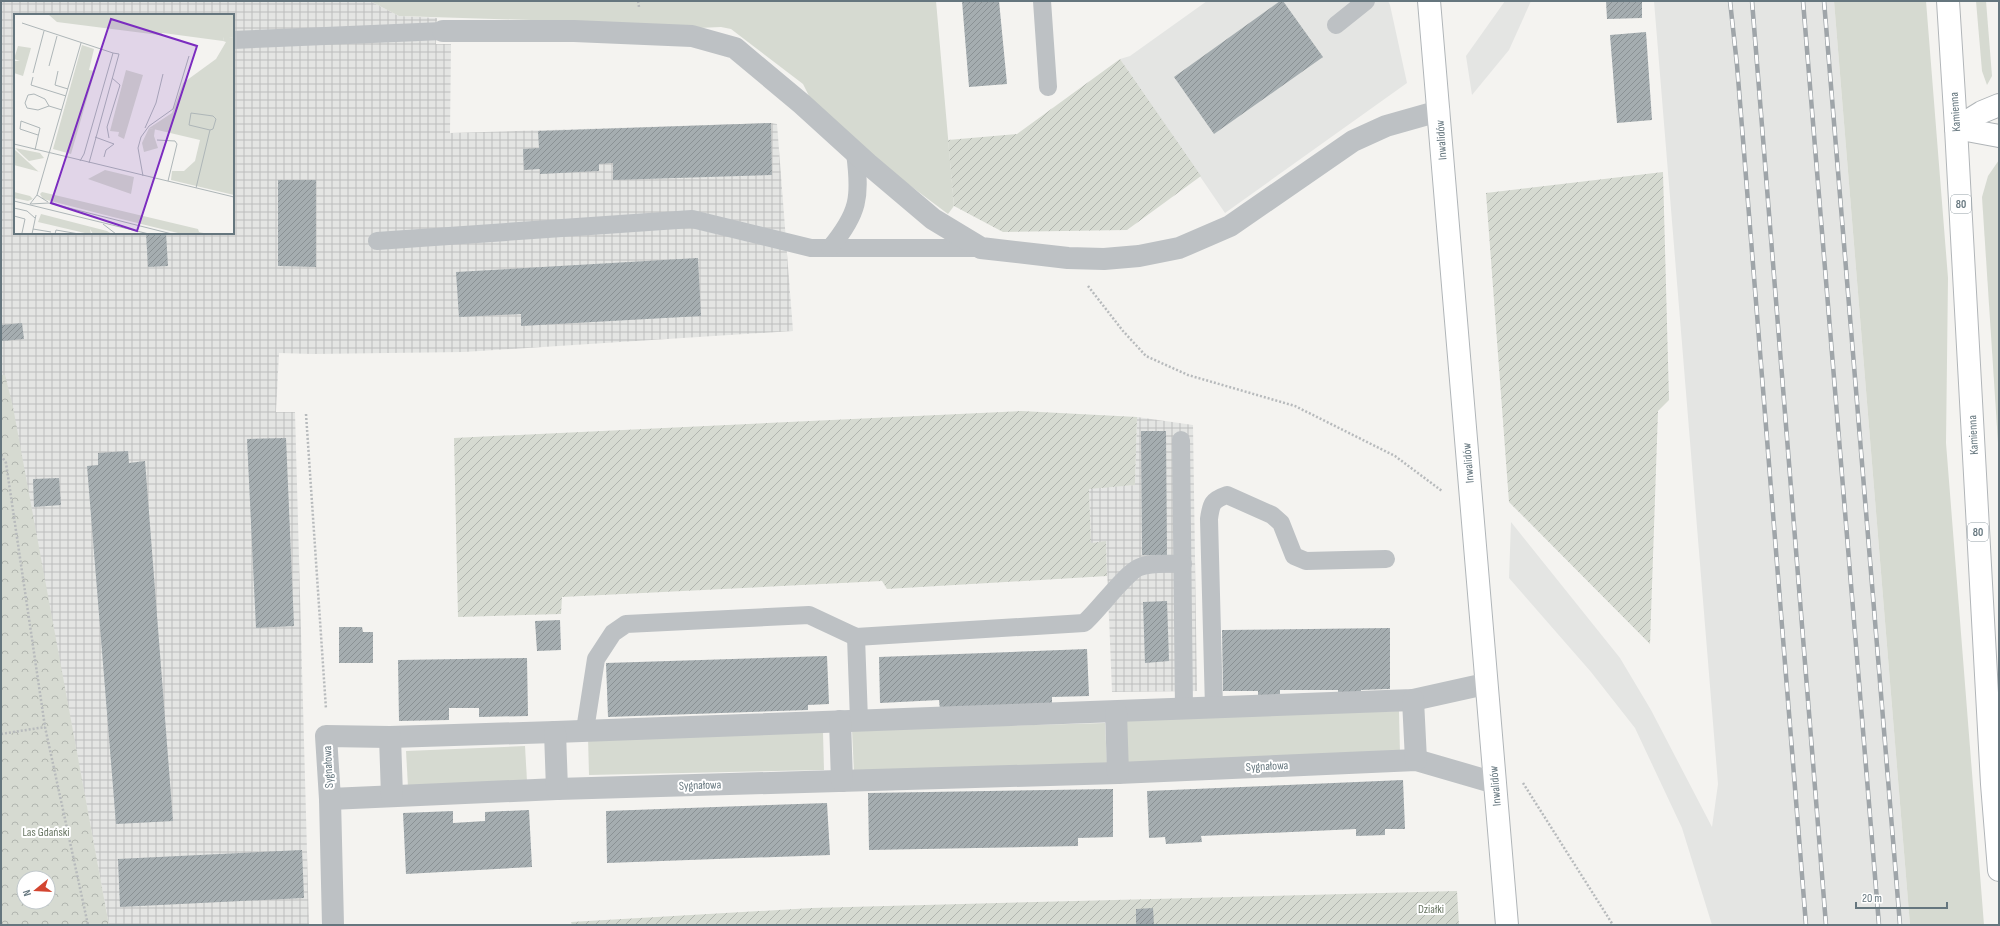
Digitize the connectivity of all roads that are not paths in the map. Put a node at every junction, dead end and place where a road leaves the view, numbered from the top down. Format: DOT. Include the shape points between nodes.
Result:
graph roads {
  1 [pos="1042,1"];
  2 [pos="1366,1"];
  3 [pos="1429,1"];
  4 [pos="1948,1"];
  5 [pos="1336,25"];
  6 [pos="442,31"];
  7 [pos="234,40"];
  8 [pos="1048,87"];
  9 [pos="1999,105"];
  10 [pos="1439,111"];
  11 [pos="1956,128"];
  12 [pos="1999,136"];
  13 [pos="855,153"];
  14 [pos="378,241"];
  15 [pos="830,248"];
  16 [pos="981,248"];
  17 [pos="1181,440"];
  18 [pos="1386,559"];
  19 [pos="1183,564"];
  20 [pos="856,637"];
  21 [pos="1485,684"];
  22 [pos="1413,700"];
  23 [pos="1214,708"];
  24 [pos="1184,709"];
  25 [pos="1116,712"];
  26 [pos="849,721"];
  27 [pos="585,730"];
  28 [pos="555,732"];
  29 [pos="390,737"];
  30 [pos="1416,760"];
  31 [pos="1118,773"];
  32 [pos="842,782"];
  33 [pos="1495,782"];
  34 [pos="557,789"];
  35 [pos="392,796"];
  36 [pos="330,799"];
  37 [pos="1999,870"];
  38 [pos="333,925"];
  39 [pos="1507,925"];
  1 -- 8 [label="lane"];
  2 -- 5 [label="lane"];
  3 -- 10 [label="street, Inwalidów"];
  4 -- 11 [label="street, Kamienna / 80"];
  6 -- 7 [label="lane"];
  6 -- 13 [label="street" via="574,31 692,36 735,48"];
  9 -- 11 [label="street"];
  10 -- 16 [label="street" via="1386,126 1353,141 1230,226 1179,248 1139,256 1110,258 1068,258"];
  10 -- 21 [label="street, Inwalidów"];
  11 -- 12 [label="street"];
  11 -- 37 [label="street, Kamienna / 80" via="1991,768"];
  13 -- 15 [label="lane" via="859,180 856,207 846,228"];
  13 -- 16 [label="street" via="933,219"];
  14 -- 15 [label="lane" via="692,219 811,248"];
  15 -- 16 [label="lane"];
  17 -- 19 [label="lane"];
  18 -- 23 [label="lane" via="1306,561 1294,556 1281,523 1272,515 1228,495 1218,498 1211,506 1209,519"];
  19 -- 20 [label="lane" via="1141,566 1132,571 1084,623"];
  19 -- 24 [label="lane"];
  20 -- 26 [label="lane"];
  20 -- 27 [label="lane" via="809,615 626,624 613,633 596,659"];
  21 -- 22 [label="street, Sygnałowa"];
  21 -- 33 [label="street, Inwalidów"];
  22 -- 23 [label="street, Sygnałowa"];
  22 -- 30 [label="street"];
  23 -- 24 [label="street, Sygnałowa"];
  24 -- 25 [label="street, Sygnałowa"];
  25 -- 26 [label="street, Sygnałowa"];
  25 -- 31 [label="street"];
  26 -- 27 [label="street, Sygnałowa"];
  26 -- 32 [label="street"];
  27 -- 28 [label="street, Sygnałowa"];
  28 -- 29 [label="street, Sygnałowa"];
  28 -- 34 [label="street"];
  29 -- 35 [label="street"];
  29 -- 36 [label="street, Sygnałowa" via="326,736"];
  30 -- 31 [label="street, Sygnałowa"];
  30 -- 33 [label="street, Sygnałowa"];
  31 -- 32 [label="street, Sygnałowa"];
  32 -- 34 [label="street, Sygnałowa"];
  33 -- 39 [label="street, Inwalidów"];
  34 -- 35 [label="street, Sygnałowa"];
  35 -- 36 [label="street, Sygnałowa"];
  36 -- 38 [label="street"];
}
